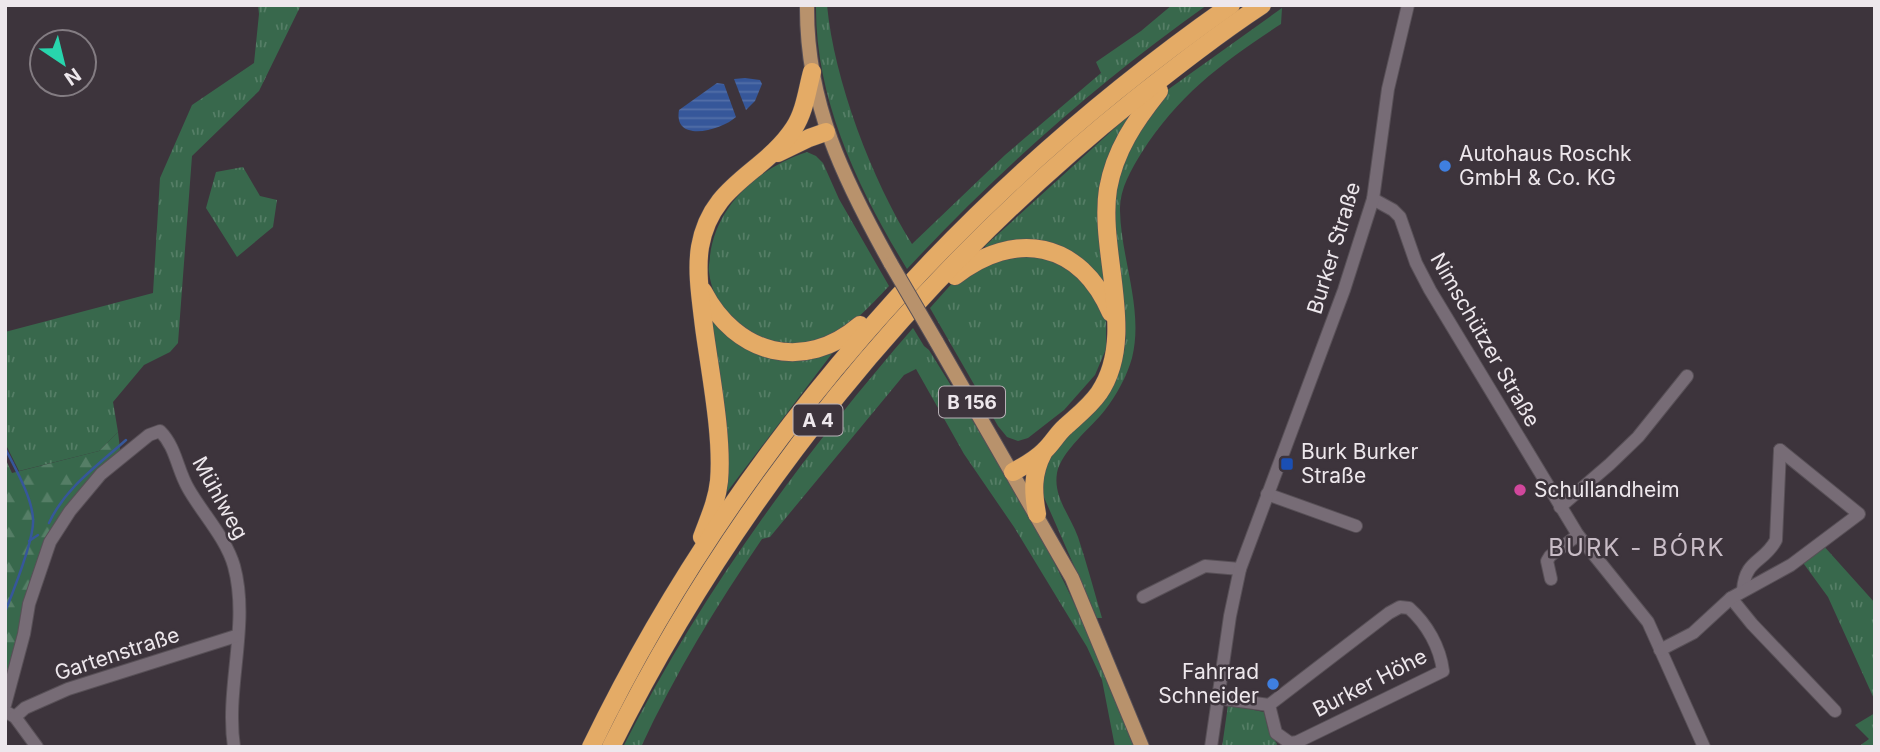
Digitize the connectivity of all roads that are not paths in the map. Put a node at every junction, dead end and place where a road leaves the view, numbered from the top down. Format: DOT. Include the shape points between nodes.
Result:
graph roads {
  1 [pos="807,5"];
  2 [pos="1231,5"];
  3 [pos="1262,5"];
  4 [pos="1408,5"];
  5 [pos="1184,62"];
  6 [pos="811,72"];
  7 [pos="827,132"];
  8 [pos="763,161"];
  9 [pos="1373,199"];
  10 [pos="910,282"];
  11 [pos="700,284"];
  12 [pos="901,321"];
  13 [pos="1115,322"];
  14 [pos="1687,376"];
  15 [pos="1062,430"];
  16 [pos="1044,451"];
  17 [pos="1010,467"];
  18 [pos="1267,494"];
  19 [pos="1560,507"];
  20 [pos="1037,514"];
  21 [pos="1356,526"];
  22 [pos="1578,535"];
  23 [pos="692,567"];
  24 [pos="1240,569"];
  25 [pos="1551,579"];
  26 [pos="1743,590"];
  27 [pos="1143,597"];
  28 [pos="1731,598"];
  29 [pos="236,636"];
  30 [pos="1660,650"];
  31 [pos="1217,698"];
  32 [pos="5,705"];
  33 [pos="1269,705"];
  34 [pos="1835,712"];
  35 [pos="10,714"];
  36 [pos="37,747"];
  37 [pos="234,747"];
  38 [pos="591,747"];
  39 [pos="611,747"];
  40 [pos="1142,747"];
  41 [pos="1211,747"];
  42 [pos="1704,747"];
  1 -- 6 [label="main road, B 156"];
  2 -- 10 [label="highway, A 4" via="1066,133"];
  3 -- 5 [label="highway, A 4"];
  4 -- 9 [label="street, Burker Straße" via="1388,89"];
  5 -- 12 [label="highway, A 4" via="1035,184"];
  5 -- 13 [label="highway" via="1136,120 1111,175 1106,217"];
  6 -- 7 [label="main road, B 156"];
  6 -- 8 [label="highway" via="794,127"];
  7 -- 8 [label="highway"];
  7 -- 17 [label="main road, B 156, bridge" via="848,185 891,264"];
  8 -- 11 [label="highway" via="727,191 712,213 700,247"];
  9 -- 18 [label="street, Burker Straße"];
  9 -- 19 [label="street, Nimschützer Straße" via="1400,218 1430,290"];
  10 -- 11 [label="highway" via="844,338 823,348 792,353 762,347 736,331 716,312"];
  10 -- 23 [label="highway, A 4" via="852,347 752,477"];
  11 -- 23 [label="highway" via="720,468 714,506"];
  12 -- 13 [label="highway" via="970,264 1019,247 1051,252 1079,267 1100,290"];
  12 -- 39 [label="highway, A 4" via="818,420 734,537 667,643"];
  13 -- 15 [label="highway" via="1115,355 1105,384 1094,401"];
  14 -- 19 [label="street" via="1638,437"];
  15 -- 16 [label="highway"];
  15 -- 17 [label="highway"];
  16 -- 17 [label="highway"];
  16 -- 20 [label="highway" via="1034,477"];
  17 -- 20 [label="main road, B 156"];
  18 -- 21 [label="street"];
  18 -- 24 [label="street, Burker Straße"];
  19 -- 22 [label="street, Nimschützer Straße"];
  20 -- 40 [label="main road, B 156" via="1072,578"];
  22 -- 25 [label="street" via="1550,556"];
  22 -- 30 [label="street, Nimschützer Straße" via="1642,614"];
  23 -- 38 [label="highway, A 4"];
  24 -- 27 [label="street" via="1205,566"];
  24 -- 31 [label="street, Burker Straße"];
  26 -- 26 [label="street" via="1791,565 1859,514 1780,450 1776,540 1750,566"];
  26 -- 28 [label="street"];
  28 -- 30 [label="street" via="1693,633"];
  28 -- 34 [label="street"];
  29 -- 35 [label="street, Gartenstraße" via="68,689"];
  30 -- 42 [label="street, Nimschützer Straße"];
  31 -- 33 [label="street"];
  31 -- 41 [label="street, Burker Straße"];
  32 -- 37 [label="street, Mühlweg" via="29,604 50,542 101,474 160,431 234,568 239,615 232,697"];
  33 -- 33 [label="street, Burker Höhe" via="1400,607 1419,617 1441,654 1443,671 1297,742 1290,743 1276,733"];
  35 -- 36 [label="street"];
}
